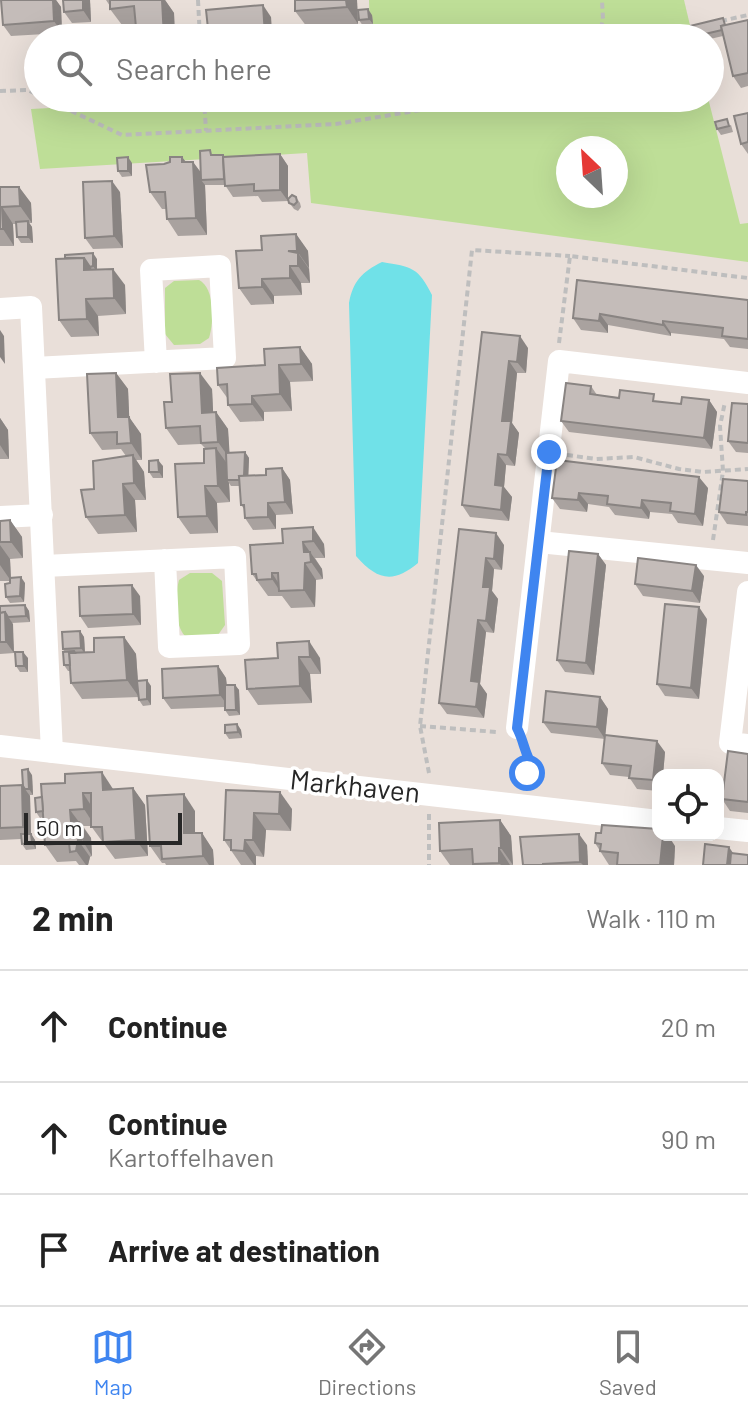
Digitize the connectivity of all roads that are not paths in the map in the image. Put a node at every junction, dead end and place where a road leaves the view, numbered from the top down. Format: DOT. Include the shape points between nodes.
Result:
graph roads {
  1 [pos="0,309"];
  2 [pos="156,362"];
  3 [pos="34,368"];
  4 [pos="740,382"];
  5 [pos="42,515"];
  6 [pos="0,517"];
  7 [pos="539,542"];
  8 [pos="165,560"];
  9 [pos="748,563"];
  10 [pos="44,566"];
  11 [pos="748,592"];
  12 [pos="517,728"];
  13 [pos="748,745"];
  14 [pos="0,746"];
  15 [pos="52,752"];
  16 [pos="652,820"];
  17 [pos="724,829"];
  18 [pos="748,831"];
  1 -- 3 [label="street" via="31,307"];
  2 -- 2 [label="street" via="225,358 220,266 151,270"];
  2 -- 3 [label="street"];
  3 -- 5 [label="street"];
  4 -- 7 [label="street" via="559,361"];
  5 -- 6 [label="street"];
  5 -- 10 [label="street"];
  7 -- 9 [label="street"];
  7 -- 12 [label="street"];
  8 -- 8 [label="street" via="235,557 239,644 169,647"];
  8 -- 10 [label="street"];
  10 -- 15 [label="street"];
  11 -- 13 [label="street" via="730,743"];
  14 -- 15 [label="street, Markhaven"];
  15 -- 16 [label="street, Markhaven"];
  17 -- 18 [label="street"];
}
